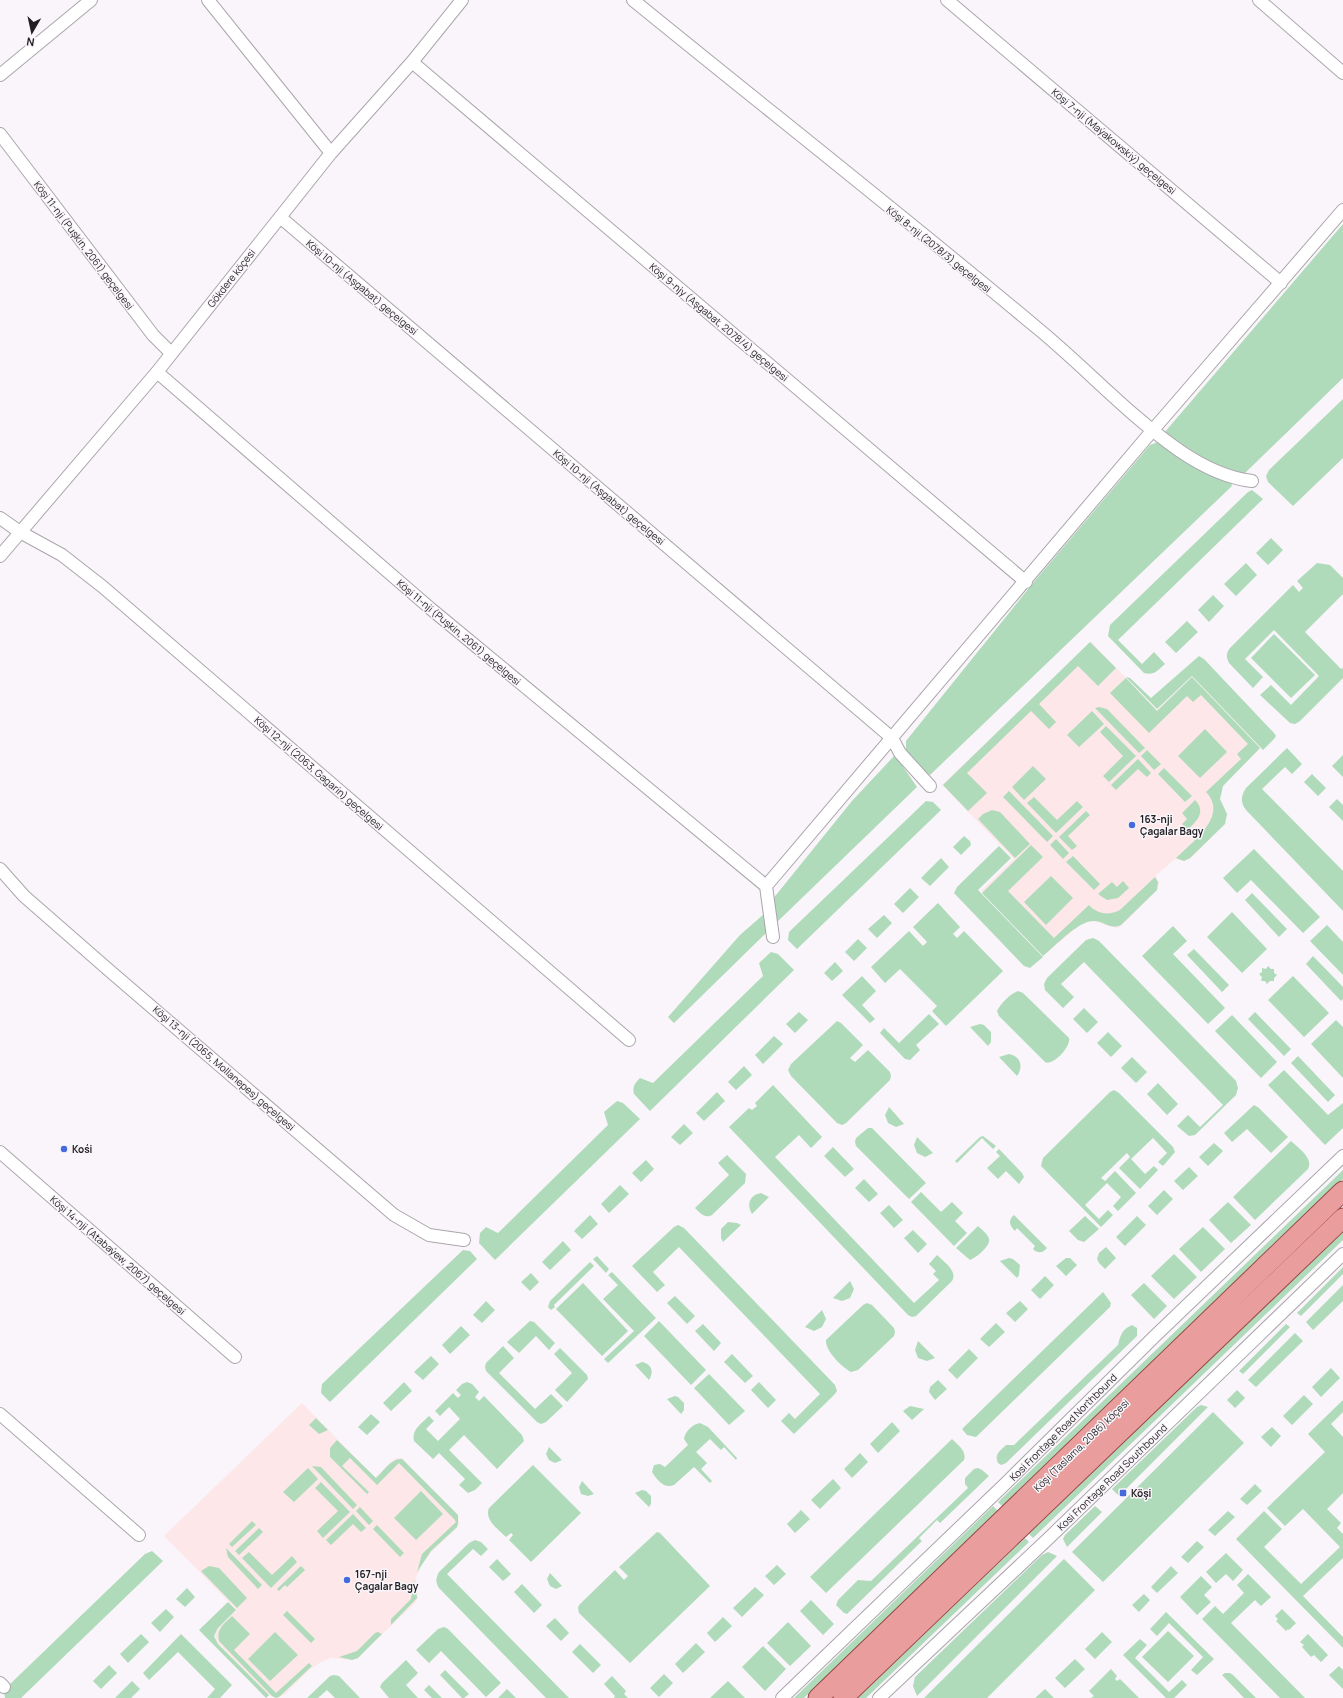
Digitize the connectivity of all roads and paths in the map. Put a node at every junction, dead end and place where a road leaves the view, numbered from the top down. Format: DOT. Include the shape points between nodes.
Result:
graph roads {
  1 [pos="91,0"];
  2 [pos="208,0"];
  3 [pos="462,0"];
  4 [pos="633,0"];
  5 [pos="947,0"];
  6 [pos="1259,0"];
  7 [pos="412,62"];
  8 [pos="1343,73"];
  9 [pos="0,75"];
  10 [pos="0,134"];
  11 [pos="331,153"];
  12 [pos="1343,210"];
  13 [pos="280,217"];
  14 [pos="1281,282"];
  15 [pos="171,353"];
  16 [pos="157,372"];
  17 [pos="1152,431"];
  18 [pos="1252,480"];
  19 [pos="0,518"];
  20 [pos="20,532"];
  21 [pos="0,556"];
  22 [pos="1026,582"];
  23 [pos="892,738"];
  24 [pos="930,786"];
  25 [pos="0,869"];
  26 [pos="766,886"];
  27 [pos="773,937"];
  28 [pos="629,1040"];
  29 [pos="0,1152"];
  30 [pos="1343,1156"];
  31 [pos="1343,1191"];
  32 [pos="1343,1218"];
  33 [pos="464,1240"];
  34 [pos="1343,1254"];
  35 [pos="235,1357"];
  36 [pos="0,1414"];
  37 [pos="139,1535"];
  38 [pos="782,1698"];
  39 [pos="818,1698"];
  40 [pos="843,1698"];
  41 [pos="879,1698"];
  1 -- 9 [label="street"];
  2 -- 11 [label="street"];
  3 -- 7 [label="street, Gökdere köçesi"];
  4 -- 17 [label="street, Köşi 8-nji (2078/3) geçelgesi" via="1037,328"];
  5 -- 14 [label="street, Köşi 7-nji (Maýakowskiý) geçelgesi"];
  6 -- 8 [label="street"];
  7 -- 11 [label="street, Gökdere köçesi"];
  7 -- 22 [label="street, Köşi 9-njy (Aşgabat, 2078/4) geçelgesi"];
  10 -- 15 [label="street, Köşi 11-nji (Puşkin, 2061) geçelgesi" via="153,335"];
  11 -- 13 [label="street, Gökdere köçesi"];
  12 -- 14 [label="street"];
  13 -- 15 [label="street, Gökdere köçesi"];
  13 -- 23 [label="street, Köşi 10-nji (Aşgabat) geçelgesi"];
  14 -- 17 [label="street"];
  15 -- 16 [label="street, Gökdere köçesi"];
  16 -- 20 [label="street, Gökdere köçesi"];
  16 -- 26 [label="street, Köşi 11-nji (Puşkin, 2061) geçelgesi" via="431,609"];
  17 -- 18 [label="street, Köşi 8-nji (2078/3) geçelgesi" via="1210,469 1236,479"];
  17 -- 22 [label="street"];
  19 -- 20 [label="street, Köşi 12-nji (2063, Gagarin) geçelgesi"];
  20 -- 21 [label="street, Gökdere köçesi"];
  20 -- 28 [label="street, Köşi 12-nji (2063, Gagarin) geçelgesi" via="62,555 103,587"];
  22 -- 23 [label="street"];
  23 -- 24 [label="street, Köşi 10-nji (Aşgabat) geçelgesi" via="900,753"];
  23 -- 26 [label="street"];
  25 -- 33 [label="street, Köşi 13-nji (2065, Mollanepes) geçelgesi" via="24,896 394,1215 429,1235"];
  26 -- 27 [label="street"];
  29 -- 35 [label="street, Köşi 14-nji (Atabaýew, 2067) geçelgesi"];
  30 -- 38 [label="street, Kosi Frontage Road Northbound"];
  31 -- 39 [label="main road, Köşi (Taslama, 2086) köçesi"];
  32 -- 40 [label="main road, Köşi (Taslama, 2086) köçesi"];
  34 -- 41 [label="street, Kosi Frontage Road Southbound"];
  36 -- 37 [label="street"];
}
